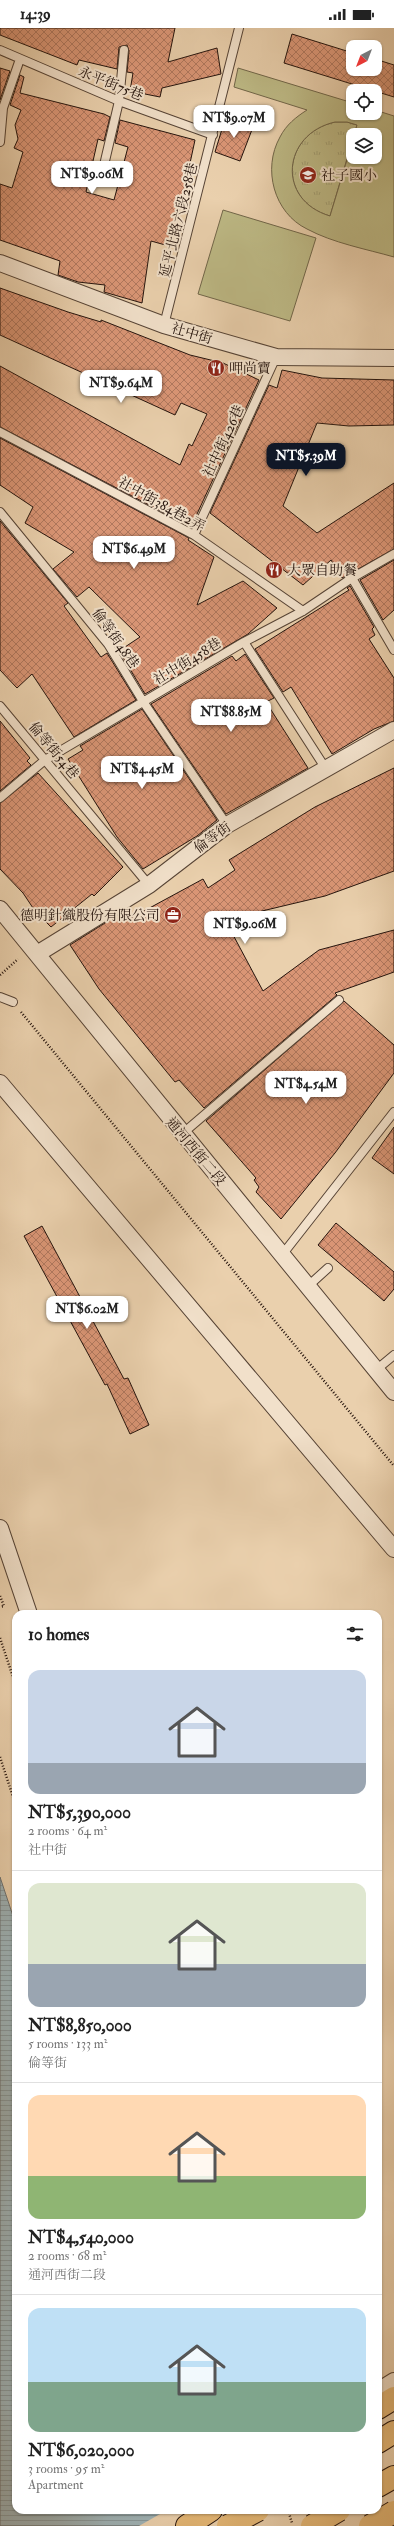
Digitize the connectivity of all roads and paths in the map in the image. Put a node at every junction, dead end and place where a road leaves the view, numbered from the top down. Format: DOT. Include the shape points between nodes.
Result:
graph roads {
  1 [pos="239,28"];
  2 [pos="0,50"];
  3 [pos="124,50"];
  4 [pos="20,60"];
  5 [pos="119,101"];
  6 [pos="213,135"];
  7 [pos="0,142"];
  8 [pos="101,178"];
  9 [pos="0,263"];
  10 [pos="164,325"];
  11 [pos="276,358"];
  12 [pos="394,358"];
  13 [pos="0,432"];
  14 [pos="0,512"];
  15 [pos="194,534"];
  16 [pos="394,554"];
  17 [pos="352,578"];
  18 [pos="303,611"];
  19 [pos="244,642"];
  20 [pos="394,650"];
  21 [pos="144,703"];
  22 [pos="0,706"];
  23 [pos="394,730"];
  24 [pos="45,760"];
  25 [pos="326,769"];
  26 [pos="0,798"];
  27 [pos="227,825"];
  28 [pos="149,885"];
  29 [pos="0,909"];
  30 [pos="36,954"];
  31 [pos="0,997"];
  32 [pos="339,1000"];
  33 [pos="12,1002"];
  34 [pos="0,1083"];
  35 [pos="394,1112"];
  36 [pos="182,1134"];
  37 [pos="282,1255"];
  38 [pos="328,1268"];
  39 [pos="307,1287"];
  40 [pos="394,1355"];
  41 [pos="376,1370"];
  42 [pos="394,1392"];
  43 [pos="394,1466"];
  44 [pos="0,1528"];
  45 [pos="394,1549"];
  46 [pos="0,1596"];
  47 [pos="0,1607"];
  48 [pos="28,1610"];
  49 [pos="0,1638"];
  50 [pos="12,1674"];
  51 [pos="0,1757"];
  52 [pos="12,1794"];
  53 [pos="394,2381"];
  54 [pos="382,2388"];
  55 [pos="394,2398"];
  56 [pos="382,2406"];
  57 [pos="394,2432"];
  58 [pos="382,2440"];
  59 [pos="394,2477"];
  60 [pos="382,2484"];
  61 [pos="394,2512"];
  62 [pos="205,2514"];
  63 [pos="250,2514"];
  64 [pos="289,2514"];
  65 [pos="327,2514"];
  66 [pos="332,2514"];
  67 [pos="186,2526"];
  68 [pos="228,2526"];
  69 [pos="293,2526"];
  70 [pos="312,2526"];
  71 [pos="330,2526"];
  72 [pos="370,2526"];
  1 -- 6 [label="lane, 延平北路六段258巷"];
  2 -- 4 [label="lane, 永平街75巷"];
  3 -- 5 [label="lane"];
  4 -- 5 [label="lane, 永平街75巷"];
  4 -- 7 [label="lane" via="4,108"];
  5 -- 6 [label="lane, 永平街75巷"];
  5 -- 8 [label="lane"];
  6 -- 10 [label="lane, 延平北路六段258巷"];
  9 -- 10 [label="street, 社中街"];
  10 -- 11 [label="street, 社中街"];
  11 -- 12 [label="street, 社中街"];
  11 -- 15 [label="lane, 社中街426巷"];
  13 -- 15 [label="lane, 社中街384巷2弄"];
  14 -- 21 [label="lane, 倫等街48巷" via="108,644"];
  15 -- 18 [label="lane, 社中街384巷2弄"];
  16 -- 17 [label="lane, 社中街458巷"];
  17 -- 18 [label="lane, 社中街458巷"];
  17 -- 20 [label="lane"];
  18 -- 19 [label="lane, 社中街458巷"];
  19 -- 21 [label="lane, 社中街458巷"];
  19 -- 25 [label="lane"];
  21 -- 24 [label="lane, 社中街458巷"];
  21 -- 27 [label="lane, 倫等街48巷"];
  22 -- 24 [label="lane, 倫等街54巷"];
  23 -- 25 [label="street, 倫等街"];
  24 -- 26 [label="lane, 社中街458巷"];
  24 -- 28 [label="lane, 倫等街54巷"];
  25 -- 27 [label="street, 倫等街"];
  27 -- 28 [label="street, 倫等街"];
  28 -- 30 [label="street, 倫等街"];
  29 -- 30 [label="street, 通河西街二段"];
  30 -- 36 [label="street, 通河西街二段"];
  31 -- 33 [label="lane"];
  32 -- 36 [label="lane"];
  33 -- 43 [label="path"];
  34 -- 45 [label="street"];
  35 -- 37 [label="lane"];
  36 -- 37 [label="street, 通河西街二段"];
  37 -- 39 [label="street, 通河西街二段"];
  38 -- 39 [label="lane"];
  39 -- 41 [label="street, 通河西街二段"];
  40 -- 41 [label="lane"];
  41 -- 42 [label="street, 通河西街二段"];
  44 -- 48 [label="street"];
  46 -- 47 [label="path" via="4,1606"];
  49 -- 50 [label="path"];
  51 -- 52 [label="path"];
  53 -- 54 [label="street"];
  55 -- 56 [label="highway"];
  57 -- 58 [label="highway"];
  59 -- 60 [label="highway"];
  61 -- 72 [label="highway, bridge"];
  62 -- 67 [label="highway"];
  63 -- 68 [label="highway, bridge"];
  64 -- 69 [label="path"];
  65 -- 71 [label="street"];
  66 -- 70 [label="highway, bridge"];
}
